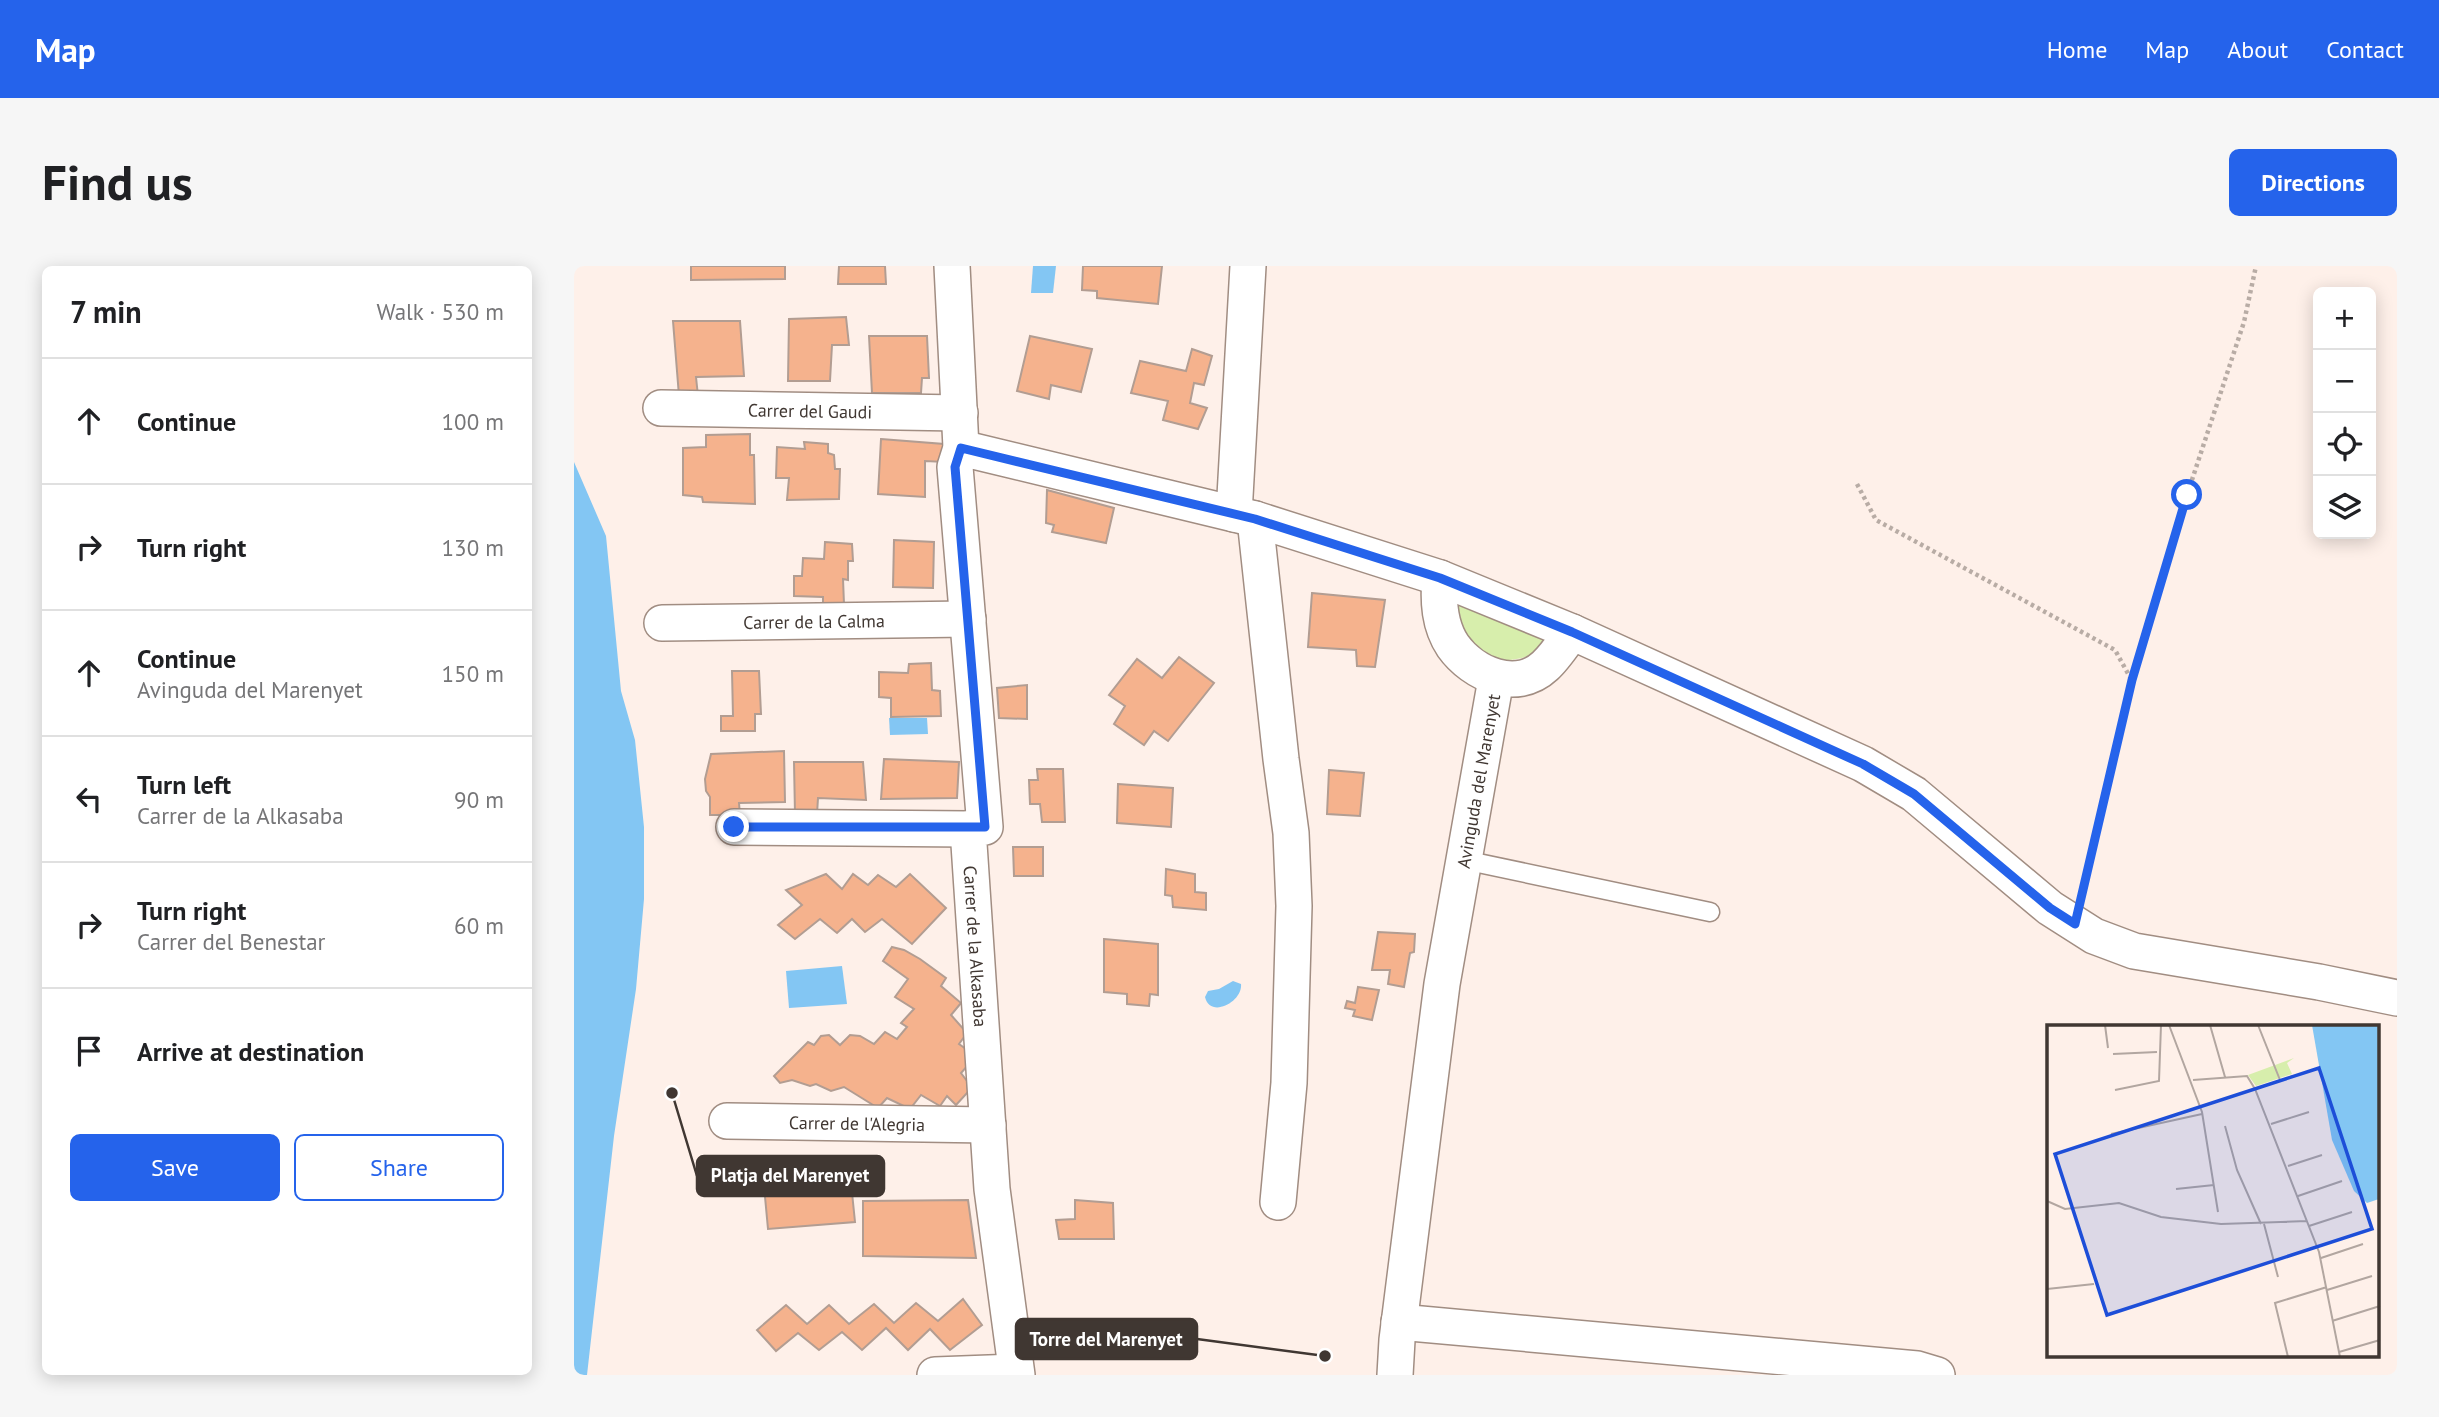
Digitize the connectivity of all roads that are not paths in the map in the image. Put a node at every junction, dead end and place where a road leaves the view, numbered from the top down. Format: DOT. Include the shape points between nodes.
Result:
graph roads {
  1 [pos="952,266"];
  2 [pos="1248,266"];
  3 [pos="661,408"];
  4 [pos="960,414"];
  5 [pos="961,448"];
  6 [pos="1244,517"];
  7 [pos="1440,578"];
  8 [pos="968,619"];
  9 [pos="662,623"];
  10 [pos="1572,632"];
  11 [pos="1496,679"];
  12 [pos="734,827"];
  13 [pos="968,829"];
  14 [pos="1464,860"];
  15 [pos="1710,912"];
  16 [pos="2397,998"];
  17 [pos="727,1121"];
  18 [pos="988,1125"];
  19 [pos="1278,1202"];
  20 [pos="1399,1322"];
  21 [pos="1017,1373"];
  22 [pos="936,1375"];
  23 [pos="1395,1375"];
  24 [pos="1937,1375"];
  1 -- 4 [label="street"];
  2 -- 6 [label="street"];
  3 -- 4 [label="street, Carrer del Gaudi"];
  4 -- 5 [label="street"];
  5 -- 6 [label="street"];
  5 -- 8 [label="street" via="955,467"];
  6 -- 7 [label="street"];
  6 -- 19 [label="street" via="1291,833 1294,906 1289,1083"];
  7 -- 10 [label="street"];
  7 -- 11 [label="street" via="1438,608 1452,645 1471,665"];
  8 -- 9 [label="street, Carrer de la Calma"];
  8 -- 13 [label="street" via="985,827"];
  10 -- 11 [label="street, Avinguda del Marenyet" via="1544,667 1522,679"];
  10 -- 16 [label="street" via="1863,764 1914,794 2050,908 2094,936 2134,951"];
  11 -- 14 [label="street, Avinguda del Marenyet"];
  12 -- 13 [label="street"];
  13 -- 18 [label="street, Carrer de la Alkasaba"];
  14 -- 15 [label="lane"];
  14 -- 20 [label="street, Avinguda del Marenyet" via="1442,984"];
  17 -- 18 [label="street, Carrer de l'Alegria"];
  18 -- 21 [label="street, Carrer de la Alkasaba"];
  20 -- 23 [label="street, Avinguda del Marenyet"];
  20 -- 24 [label="street" via="1917,1369"];
  21 -- 22 [label="street"];
}
